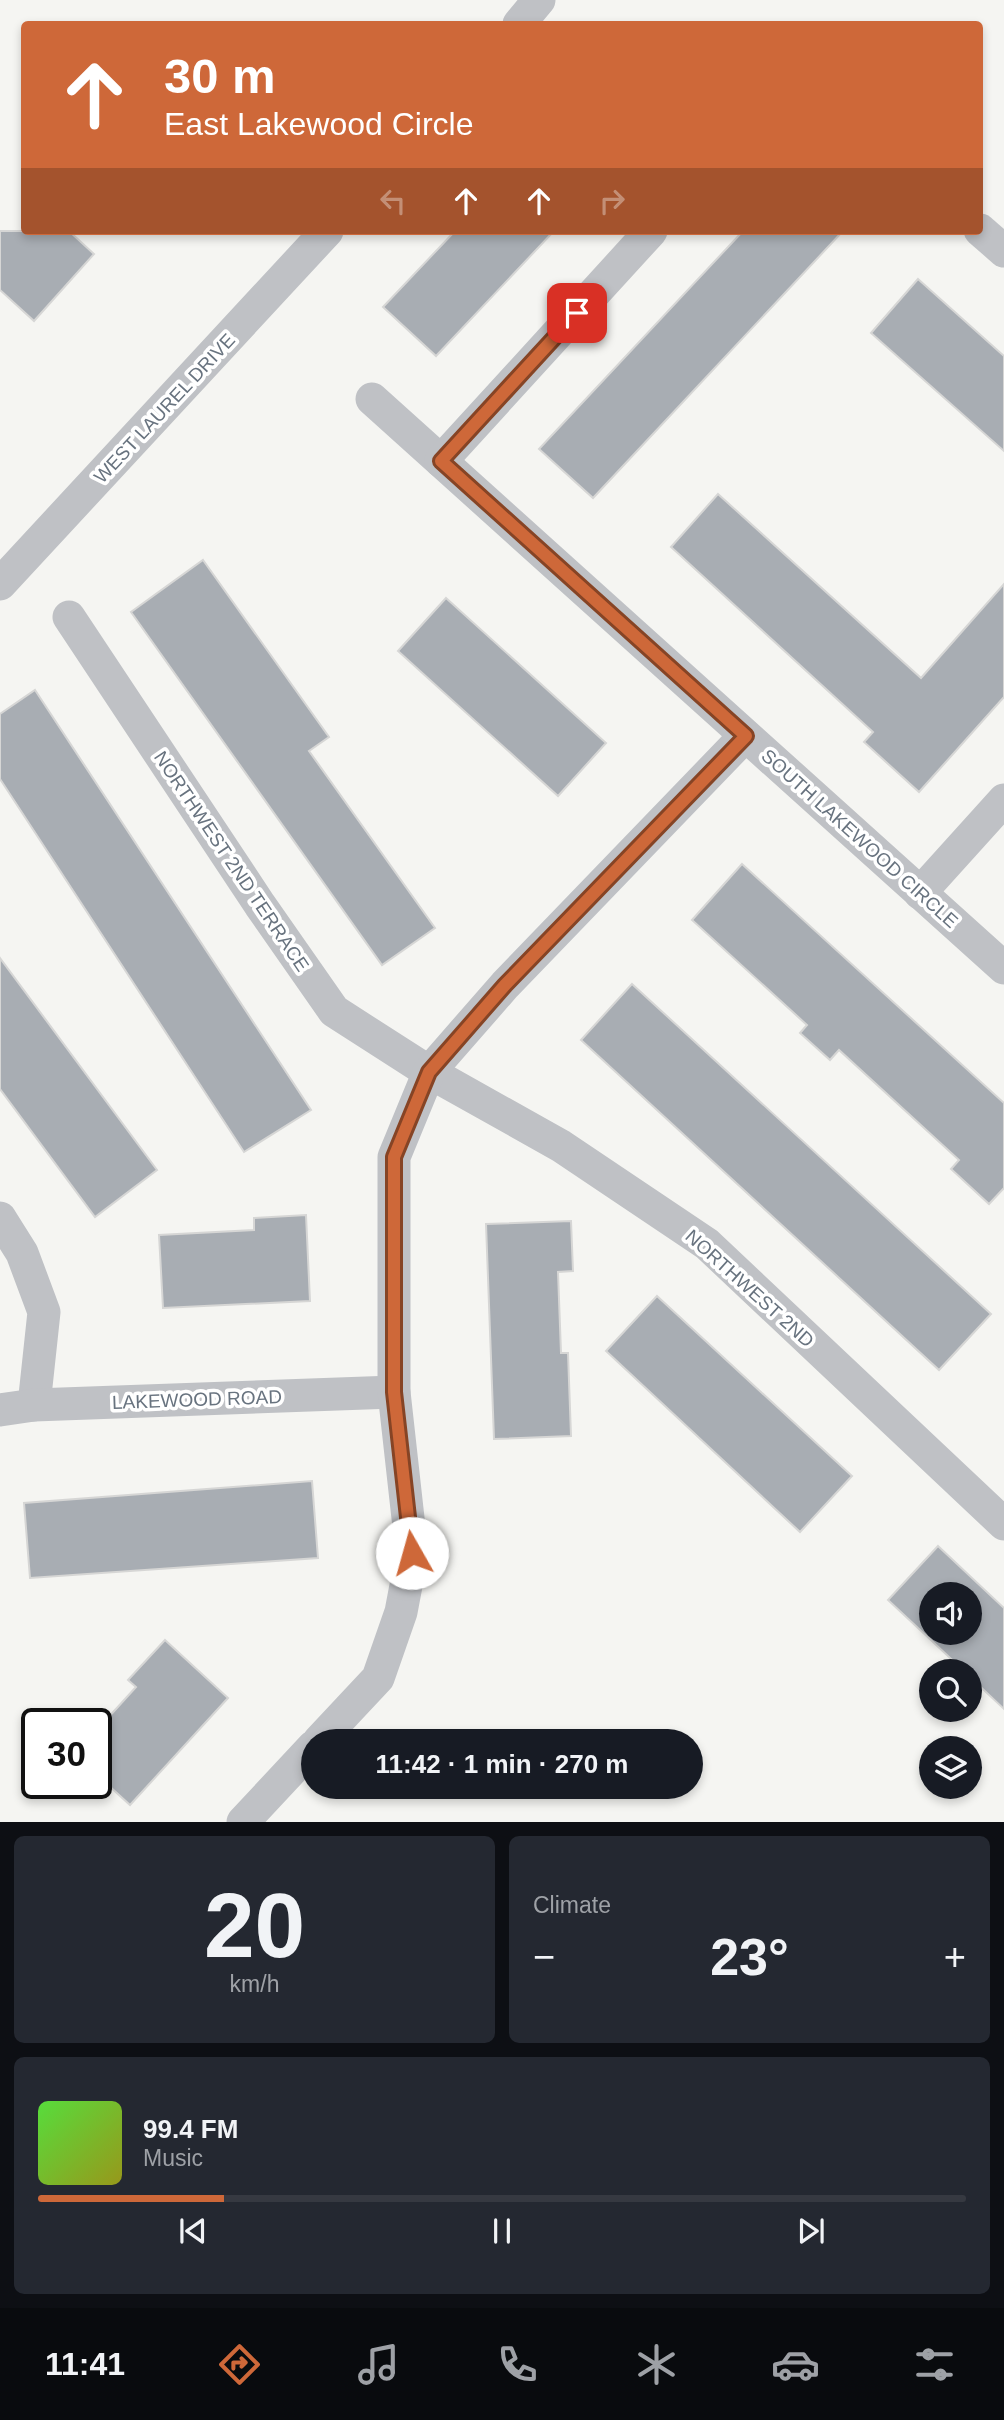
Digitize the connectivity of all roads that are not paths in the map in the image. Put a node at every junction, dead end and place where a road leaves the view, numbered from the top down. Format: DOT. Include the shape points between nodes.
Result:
graph roads {
  1 [pos="539,0"];
  2 [pos="522,21"];
  3 [pos="983,233"];
  4 [pos="323,235"];
  5 [pos="647,235"];
  6 [pos="1004,251"];
  7 [pos="372,399"];
  8 [pos="441,461"];
  9 [pos="0,584"];
  10 [pos="69,617"];
  11 [pos="746,736"];
  12 [pos="1004,800"];
  13 [pos="920,892"];
  14 [pos="1004,968"];
  15 [pos="429,1072"];
  16 [pos="0,1218"];
  17 [pos="394,1392"];
  18 [pos="34,1405"];
  19 [pos="0,1410"];
  20 [pos="1004,1524"];
  21 [pos="329,1729"];
  22 [pos="301,1760"];
  23 [pos="243,1822"];
  1 -- 2 [label="street"];
  3 -- 6 [label="street"];
  4 -- 9 [label="street, WEST LAUREL DRIVE"];
  5 -- 8 [label="street"];
  7 -- 8 [label="street, SOUTH LAKEWOOD CIRCLE"];
  8 -- 11 [label="street, SOUTH LAKEWOOD CIRCLE"];
  10 -- 15 [label="street, NORTHWEST 2ND TERRACE" via="334,1011"];
  11 -- 13 [label="street, SOUTH LAKEWOOD CIRCLE"];
  11 -- 15 [label="street" via="505,985"];
  12 -- 13 [label="street"];
  13 -- 14 [label="street, SOUTH LAKEWOOD CIRCLE"];
  15 -- 17 [label="street" via="394,1157"];
  15 -- 20 [label="street, NORTHWEST 2ND" via="561,1146 707,1244"];
  16 -- 18 [label="street" via="22,1253 44,1312"];
  17 -- 18 [label="street, LAKEWOOD ROAD"];
  17 -- 21 [label="street" via="412,1553 401,1612 378,1678"];
  18 -- 19 [label="street, LAKEWOOD ROAD"];
  22 -- 23 [label="street"];
}
